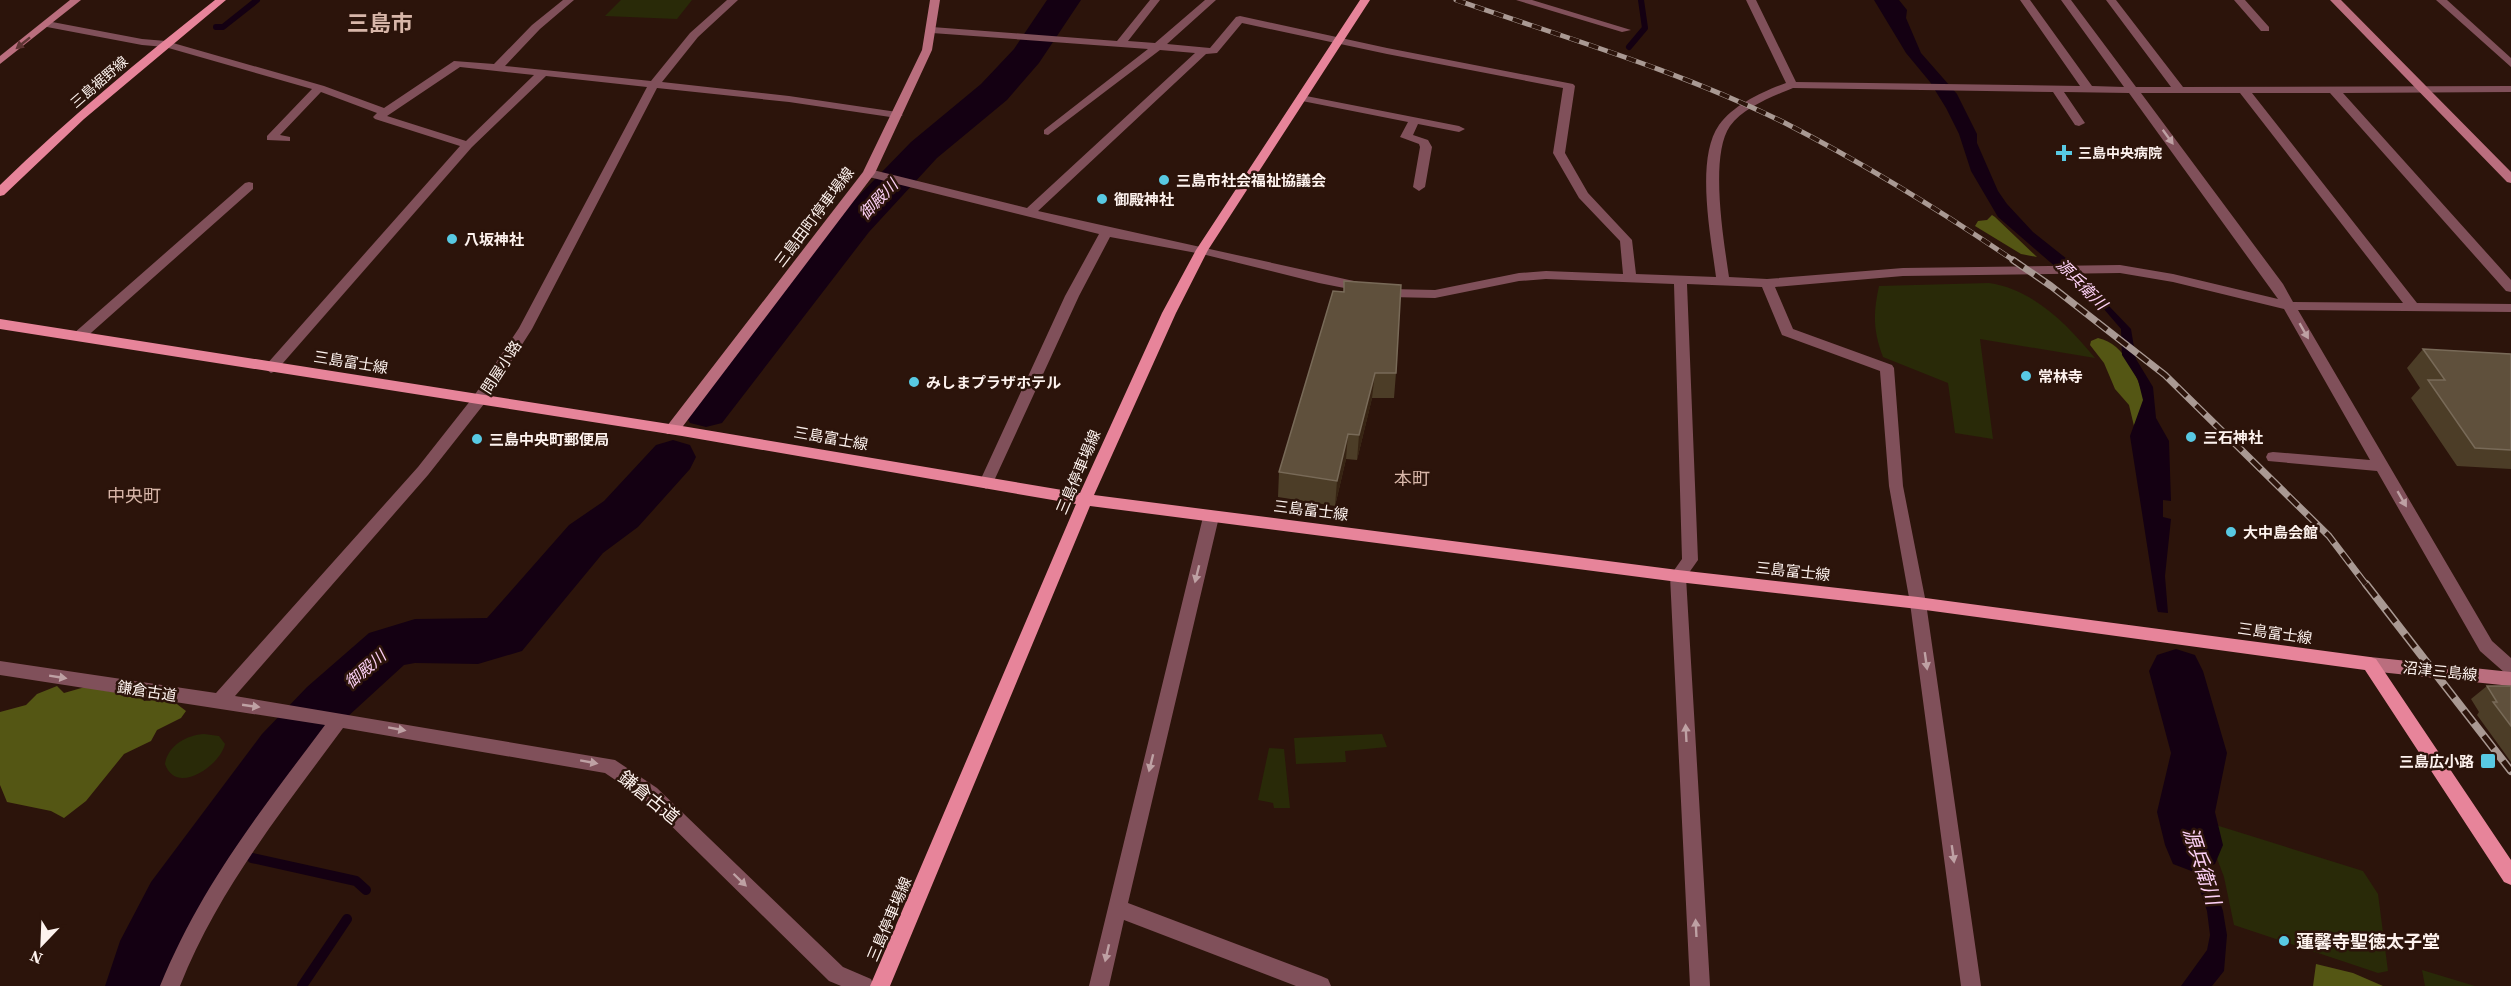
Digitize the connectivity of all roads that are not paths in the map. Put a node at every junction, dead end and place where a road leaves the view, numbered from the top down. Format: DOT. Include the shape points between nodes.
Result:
graph roads {
  1 [pos="76,0"];
  2 [pos="221,0"];
  3 [pos="568,0"];
  4 [pos="733,0"];
  5 [pos="935,0"];
  6 [pos="1155,0"];
  7 [pos="1211,0"];
  8 [pos="1365,0"];
  9 [pos="1521,0"];
  10 [pos="1751,0"];
  11 [pos="2025,0"];
  12 [pos="2066,0"];
  13 [pos="2111,0"];
  14 [pos="2239,0"];
  15 [pos="2335,0"];
  16 [pos="2441,0"];
  17 [pos="47,24"];
  18 [pos="2265,28"];
  19 [pos="932,30"];
  20 [pos="1626,30"];
  21 [pos="1339,41"];
  22 [pos="1121,43"];
  23 [pos="166,44"];
  24 [pos="1160,45"];
  25 [pos="1204,50"];
  26 [pos="0,62"];
  27 [pos="2511,64"];
  28 [pos="496,68"];
  29 [pos="541,75"];
  30 [pos="1792,85"];
  31 [pos="653,86"];
  32 [pos="318,88"];
  33 [pos="2056,89"];
  34 [pos="2088,89"];
  35 [pos="2179,89"];
  36 [pos="2243,89"];
  37 [pos="2334,89"];
  38 [pos="2424,89"];
  39 [pos="2511,89"];
  40 [pos="2133,90"];
  41 [pos="1301,98"];
  42 [pos="386,112"];
  43 [pos="897,115"];
  44 [pos="1414,121"];
  45 [pos="2079,123"];
  46 [pos="1460,129"];
  47 [pos="1048,132"];
  48 [pos="286,139"];
  49 [pos="468,145"];
  50 [pos="869,173"];
  51 [pos="2511,179"];
  52 [pos="249,186"];
  53 [pos="1419,187"];
  54 [pos="0,192"];
  55 [pos="1030,212"];
  56 [pos="1106,232"];
  57 [pos="1202,250"];
  58 [pos="1630,278"];
  59 [pos="1680,280"];
  60 [pos="1723,283"];
  61 [pos="1767,283"];
  62 [pos="2511,288"];
  63 [pos="2289,306"];
  64 [pos="2413,307"];
  65 [pos="2511,308"];
  66 [pos="0,324"];
  67 [pos="78,337"];
  68 [pos="271,368"];
  69 [pos="479,400"];
  70 [pos="672,430"];
  71 [pos="2273,457"];
  72 [pos="2382,465"];
  73 [pos="986,483"];
  74 [pos="1085,500"];
  75 [pos="1211,517"];
  76 [pos="1678,576"];
  77 [pos="1918,603"];
  78 [pos="2370,664"];
  79 [pos="0,668"];
  80 [pos="2511,668"];
  81 [pos="2511,679"];
  82 [pos="219,702"];
  83 [pos="334,719"];
  84 [pos="2511,876"];
  85 [pos="1117,908"];
  86 [pos="170,986"];
  87 [pos="864,986"];
  88 [pos="880,986"];
  89 [pos="1099,986"];
  90 [pos="1321,986"];
  91 [pos="1700,986"];
  92 [pos="1971,986"];
  1 -- 17 [label="main road"];
  2 -- 23 [label="main road, 三島裾野線"];
  3 -- 28 [label="street"];
  4 -- 31 [label="street, 問屋小路" via="689,41"];
  5 -- 19 [label="main road, 三島田町停車場線"];
  6 -- 22 [label="street"];
  7 -- 24 [label="street"];
  8 -- 21 [label="main road, 三島停車場線"];
  9 -- 20 [label="street"];
  10 -- 30 [label="street"];
  11 -- 34 [label="street"];
  12 -- 40 [label="street"];
  13 -- 35 [label="street"];
  14 -- 18 [label="street"];
  15 -- 38 [label="main road"];
  16 -- 27 [label="street"];
  17 -- 23 [label="street"];
  17 -- 26 [label="main road, one-way"];
  19 -- 22 [label="street"];
  19 -- 43 [label="main road, 三島田町停車場線"];
  21 -- 25 [label="street" via="1240,19 1213,51"];
  21 -- 41 [label="main road, 三島停車場線"];
  21 -- 58 [label="street" via="1569,86 1559,153 1583,195 1626,240"];
  22 -- 24 [label="street"];
  23 -- 32 [label="street"];
  23 -- 54 [label="main road, 三島裾野線"];
  24 -- 25 [label="street"];
  24 -- 47 [label="street"];
  25 -- 55 [label="street"];
  28 -- 29 [label="street"];
  28 -- 42 [label="street" via="459,63"];
  29 -- 31 [label="street"];
  29 -- 49 [label="street"];
  30 -- 33 [label="street"];
  30 -- 60 [label="street" via="1775,90 1731,119 1718,139 1714,157 1715,201"];
  31 -- 43 [label="street" via="789,99"];
  31 -- 69 [label="street, 問屋小路" via="525,329"];
  32 -- 42 [label="street"];
  32 -- 48 [label="street" via="271,138"];
  33 -- 34 [label="street"];
  33 -- 45 [label="street"];
  34 -- 40 [label="street"];
  35 -- 36 [label="street"];
  35 -- 40 [label="street"];
  36 -- 37 [label="street"];
  36 -- 64 [label="street"];
  37 -- 38 [label="street"];
  37 -- 62 [label="street"];
  38 -- 39 [label="street"];
  38 -- 51 [label="main road"];
  40 -- 63 [label="street, one-way"];
  41 -- 44 [label="street"];
  41 -- 57 [label="main road, 三島停車場線"];
  42 -- 49 [label="street" via="379,117"];
  43 -- 50 [label="main road, 三島田町停車場線"];
  44 -- 46 [label="street"];
  44 -- 53 [label="street" via="1406,137 1424,142 1426,147"];
  49 -- 68 [label="street"];
  50 -- 55 [label="street"];
  50 -- 70 [label="main road, 三島田町停車場線"];
  52 -- 67 [label="street"];
  55 -- 56 [label="street"];
  56 -- 57 [label="street"];
  56 -- 73 [label="street" via="1072,296"];
  57 -- 58 [label="street" via="1390,293 1435,294 1546,275"];
  57 -- 74 [label="main road, 三島停車場線" via="1130,395"];
  58 -- 59 [label="street"];
  59 -- 60 [label="street"];
  59 -- 76 [label="street" via="1690,560"];
  60 -- 61 [label="street"];
  61 -- 63 [label="street" via="1903,272 2147,272"];
  61 -- 77 [label="street" via="1787,332 1887,368 1896,486"];
  63 -- 64 [label="street"];
  63 -- 72 [label="street, one-way"];
  64 -- 65 [label="street"];
  66 -- 67 [label="main road, 三島富士線"];
  67 -- 68 [label="main road, 三島富士線"];
  68 -- 69 [label="main road, 三島富士線"];
  69 -- 70 [label="main road, 三島富士線"];
  69 -- 82 [label="street, 問屋小路" via="423,471"];
  70 -- 73 [label="main road, 三島富士線"];
  71 -- 72 [label="street"];
  72 -- 80 [label="street, one-way" via="2486,646"];
  73 -- 74 [label="main road, 三島富士線"];
  74 -- 75 [label="main road, 三島富士線"];
  74 -- 88 [label="main road, 三島停車場線"];
  75 -- 76 [label="main road, 三島富士線"];
  75 -- 85 [label="street, one-way"];
  76 -- 77 [label="main road, 三島富士線"];
  91 -- 76 [label="street, one-way"];
  77 -- 78 [label="main road, 三島富士線"];
  77 -- 92 [label="street, one-way"];
  78 -- 81 [label="main road, 沼津三島線"];
  78 -- 84 [label="main road"];
  79 -- 82 [label="street, 鎌倉古道, one-way"];
  82 -- 83 [label="street, 鎌倉古道, one-way"];
  83 -- 86 [label="street" via="221,882 183,951"];
  83 -- 87 [label="street, 鎌倉古道, one-way" via="609,766 651,794 836,974"];
  85 -- 89 [label="street, one-way"];
  85 -- 90 [label="street"];
}
